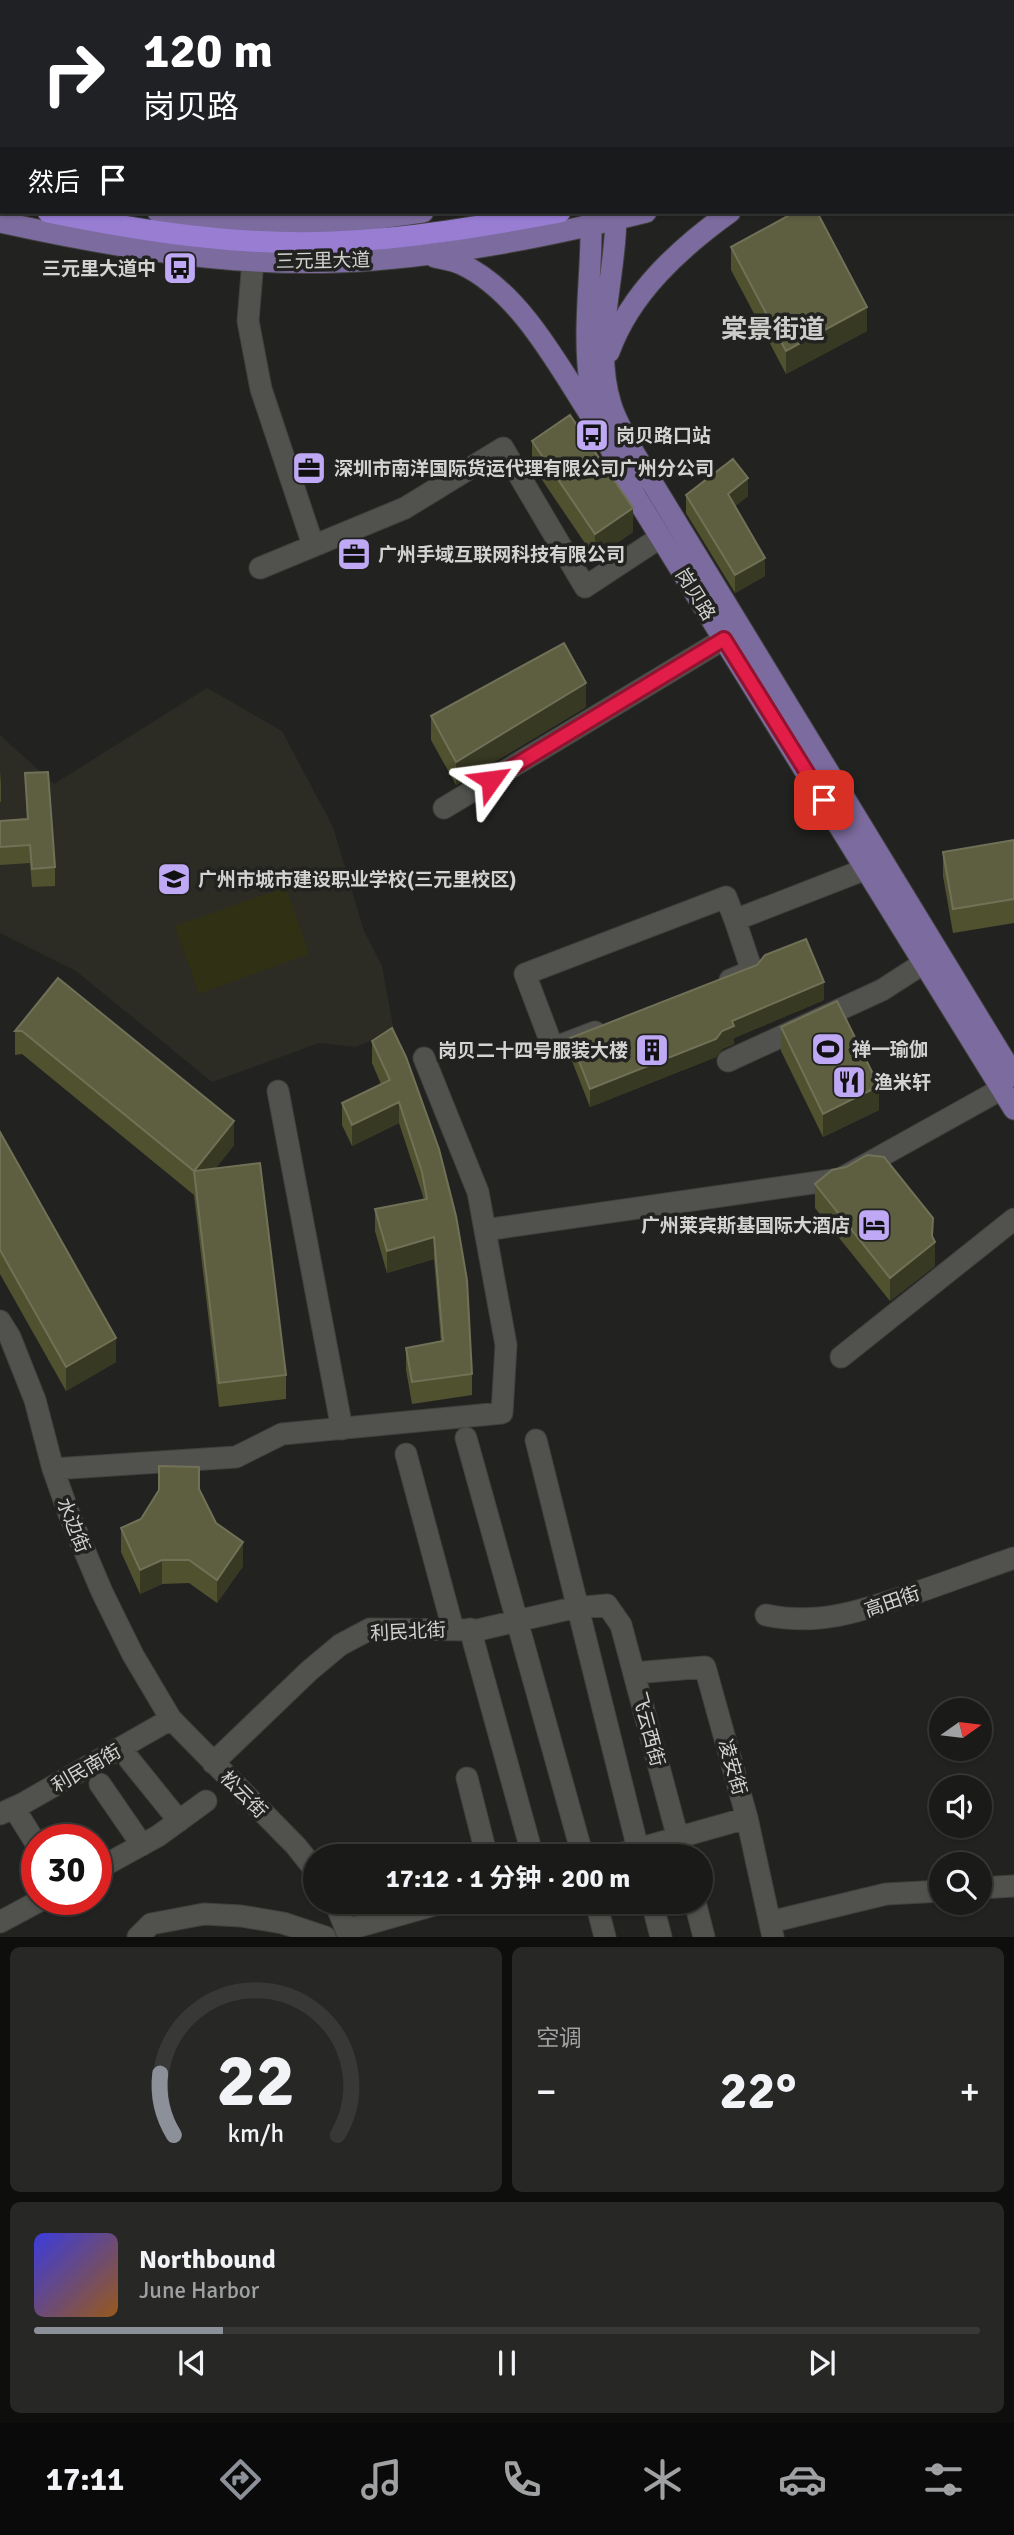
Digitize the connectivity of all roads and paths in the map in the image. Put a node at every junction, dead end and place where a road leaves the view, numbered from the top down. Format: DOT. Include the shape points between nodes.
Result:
graph roads {
  1 [pos="60,214"];
  2 [pos="173,214"];
  3 [pos="409,214"];
  4 [pos="548,214"];
  5 [pos="727,214"];
  6 [pos="616,215"];
  7 [pos="591,218"];
  8 [pos="0,222"];
  9 [pos="422,254"];
  10 [pos="253,260"];
  11 [pos="603,367"];
  12 [pos="606,439"];
  13 [pos="661,537"];
  14 [pos="313,545"];
  15 [pos="260,568"];
  16 [pos="724,639"];
  17 [pos="444,808"];
  18 [pos="866,869"];
  19 [pos="735,920"];
  20 [pos="933,958"];
  21 [pos="714,986"];
  22 [pos="615,1024"];
  23 [pos="424,1058"];
  24 [pos="728,1061"];
  25 [pos="1010,1082"];
  26 [pos="278,1091"];
  27 [pos="1014,1109"];
  28 [pos="1014,1219"];
  29 [pos="485,1230"];
  30 [pos="0,1321"];
  31 [pos="841,1357"];
  32 [pos="342,1429"];
  33 [pos="466,1438"];
  34 [pos="536,1440"];
  35 [pos="406,1454"];
  36 [pos="53,1469"];
  37 [pos="1014,1558"];
  38 [pos="607,1605"];
  39 [pos="578,1608"];
  40 [pos="766,1615"];
  41 [pos="517,1621"];
  42 [pos="461,1629"];
  43 [pos="634,1673"];
  44 [pos="171,1719"];
  45 [pos="129,1759"];
  46 [pos="214,1763"];
  47 [pos="467,1778"];
  48 [pos="100,1784"];
  49 [pos="206,1801"];
  50 [pos="7,1811"];
  51 [pos="747,1818"];
  52 [pos="179,1821"];
  53 [pos="21,1827"];
  54 [pos="484,1844"];
  55 [pos="529,1844"];
  56 [pos="579,1844"];
  57 [pos="637,1844"];
  58 [pos="679,1844"];
  59 [pos="687,1844"];
  60 [pos="142,1845"];
  61 [pos="303,1855"];
  62 [pos="112,1861"];
  63 [pos="1014,1886"];
  64 [pos="992,1887"];
  65 [pos="929,1892"];
  66 [pos="21,1911"];
  67 [pos="340,1914"];
  68 [pos="407,1914"];
  69 [pos="599,1914"];
  70 [pos="655,1914"];
  71 [pos="698,1914"];
  72 [pos="0,1922"];
  73 [pos="772,1929"];
  74 [pos="347,1933"];
  75 [pos="138,1937"];
  76 [pos="325,1937"];
  77 [pos="605,1937"];
  78 [pos="661,1937"];
  79 [pos="704,1937"];
  1 -- 4 [label="highway" via="190,236 331,242 453,231"];
  2 -- 3 [label="main road, 三元里大道" via="301,224"];
  5 -- 11 [label="main road" via="657,274 617,328"];
  6 -- 7 [label="main road, 三元里大道"];
  6 -- 11 [label="main road, 岗贝路"];
  7 -- 9 [label="main road, 三元里大道" via="518,240"];
  7 -- 12 [label="main road, 岗贝路" via="588,362"];
  8 -- 10 [label="main road, 三元里大道" via="163,251"];
  9 -- 10 [label="main road, 三元里大道" via="335,262"];
  9 -- 12 [label="main road" via="459,263 510,301"];
  10 -- 14 [label="street" via="248,321 261,389"];
  11 -- 20 [label="main road, 岗贝路" via="611,406 634,453"];
  12 -- 13 [label="main road, 岗贝路"];
  13 -- 14 [label="street" via="585,587 503,448 405,508"];
  13 -- 16 [label="main road, 岗贝路"];
  14 -- 15 [label="street"];
  16 -- 17 [label="street"];
  16 -- 18 [label="main road, 岗贝路"];
  18 -- 19 [label="street"];
  18 -- 20 [label="main road, 岗贝路"];
  19 -- 21 [label="street" via="751,971"];
  19 -- 22 [label="street" via="726,897 525,974 553,1048"];
  20 -- 24 [label="street" via="882,990"];
  20 -- 25 [label="main road, 岗贝路"];
  23 -- 29 [label="street" via="478,1192"];
  25 -- 27 [label="main road, 岗贝路"];
  25 -- 29 [label="street" via="840,1179"];
  26 -- 32 [label="street"];
  28 -- 31 [label="street"];
  29 -- 32 [label="street" via="506,1345 502,1413"];
  30 -- 36 [label="street, 水边街" via="35,1400"];
  32 -- 36 [label="street" via="282,1434 236,1457"];
  33 -- 41 [label="street"];
  34 -- 39 [label="street"];
  35 -- 42 [label="street"];
  36 -- 44 [label="street, 水边街" via="102,1592"];
  37 -- 40 [label="street, 高田街" via="855,1614 822,1619"];
  38 -- 39 [label="street, 利民北街"];
  38 -- 43 [label="street, 飞云西街" via="621,1625"];
  39 -- 41 [label="street, 利民北街"];
  39 -- 57 [label="street"];
  41 -- 42 [label="street, 利民北街"];
  41 -- 56 [label="street"];
  42 -- 46 [label="street, 利民北街" via="370,1629 340,1645"];
  42 -- 55 [label="street"];
  43 -- 51 [label="street, 凌安街" via="705,1667"];
  43 -- 58 [label="street, 飞云西街"];
  44 -- 46 [label="street, 松云街"];
  44 -- 50 [label="street, 利民南街"];
  45 -- 52 [label="street"];
  46 -- 61 [label="street, 松云街"];
  47 -- 54 [label="street"];
  48 -- 60 [label="street"];
  49 -- 52 [label="street"];
  50 -- 53 [label="street"];
  51 -- 59 [label="street"];
  51 -- 73 [label="street, 凌安街"];
  52 -- 60 [label="street"];
  60 -- 62 [label="street"];
  63 -- 64 [label="street"];
  65 -- 73 [label="street" via="886,1894"];
  66 -- 72 [label="street"];
  67 -- 74 [label="street"];
  68 -- 74 [label="street"];
  69 -- 77 [label="street"];
  70 -- 78 [label="street"];
  71 -- 79 [label="street"];
  75 -- 76 [label="street" via="151,1924 204,1914 283,1923"];
}
